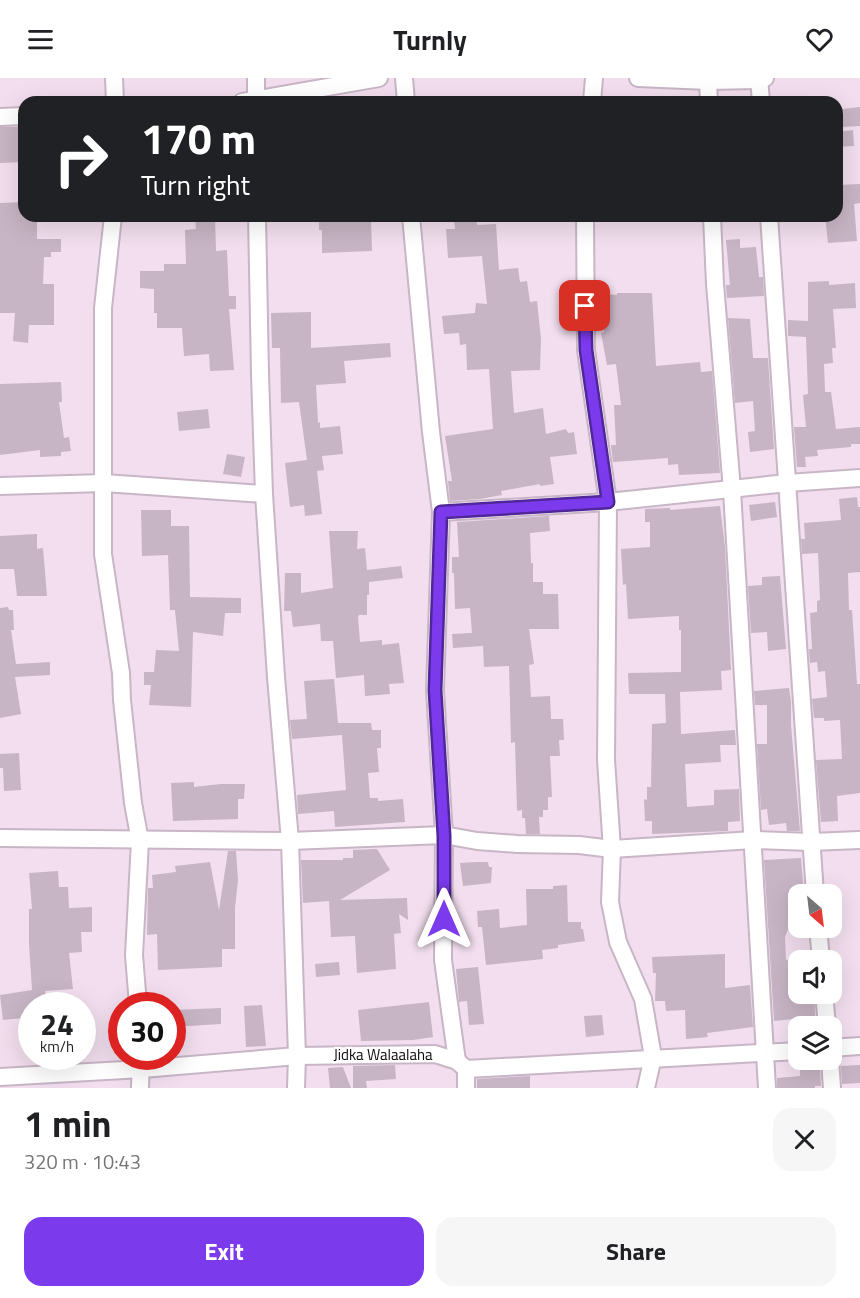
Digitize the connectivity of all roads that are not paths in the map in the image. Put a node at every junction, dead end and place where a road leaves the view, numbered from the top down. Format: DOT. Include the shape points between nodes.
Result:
graph roads {
  1 [pos="114,78"];
  2 [pos="256,78"];
  3 [pos="379,78"];
  4 [pos="404,78"];
  5 [pos="594,78"];
  6 [pos="638,78"];
  7 [pos="762,79"];
  8 [pos="708,81"];
  9 [pos="115,96"];
  10 [pos="252,96"];
  11 [pos="283,96"];
  12 [pos="406,96"];
  13 [pos="592,96"];
  14 [pos="709,96"];
  15 [pos="761,96"];
  16 [pos="18,116"];
  17 [pos="0,117"];
  18 [pos="112,222"];
  19 [pos="257,222"];
  20 [pos="412,222"];
  21 [pos="585,222"];
  22 [pos="712,222"];
  23 [pos="769,222"];
  24 [pos="860,478"];
  25 [pos="104,483"];
  26 [pos="787,483"];
  27 [pos="0,486"];
  28 [pos="732,490"];
  29 [pos="264,494"];
  30 [pos="608,502"];
  31 [pos="441,512"];
  32 [pos="444,836"];
  33 [pos="0,838"];
  34 [pos="753,840"];
  35 [pos="860,840"];
  36 [pos="140,841"];
  37 [pos="290,841"];
  38 [pos="810,842"];
  39 [pos="612,849"];
  40 [pos="814,884"];
  41 [pos="137,992"];
  42 [pos="860,1046"];
  43 [pos="842,1047"];
  44 [pos="788,1052"];
  45 [pos="766,1053"];
  46 [pos="297,1056"];
  47 [pos="653,1058"];
  48 [pos="186,1060"];
  49 [pos="461,1065"];
  50 [pos="108,1066"];
  51 [pos="141,1070"];
  52 [pos="831,1070"];
  53 [pos="0,1077"];
  54 [pos="140,1088"];
  55 [pos="296,1088"];
  56 [pos="466,1088"];
  57 [pos="646,1088"];
  58 [pos="767,1088"];
  59 [pos="832,1088"];
  1 -- 9 [label="street"];
  2 -- 10 [label="street"];
  3 -- 11 [label="street"];
  4 -- 12 [label="street"];
  5 -- 13 [label="street"];
  6 -- 8 [label="street"];
  7 -- 8 [label="street"];
  7 -- 15 [label="street"];
  8 -- 14 [label="street"];
  16 -- 17 [label="street"];
  18 -- 25 [label="street" via="103,309"];
  19 -- 29 [label="street"];
  20 -- 31 [label="street"];
  21 -- 30 [label="street" via="586,350"];
  22 -- 28 [label="street"];
  23 -- 26 [label="street"];
  24 -- 26 [label="street"];
  25 -- 27 [label="street"];
  25 -- 29 [label="street"];
  25 -- 36 [label="street" via="103,554"];
  26 -- 28 [label="street"];
  26 -- 38 [label="street"];
  28 -- 30 [label="street"];
  28 -- 34 [label="street"];
  29 -- 37 [label="street"];
  30 -- 31 [label="street"];
  30 -- 39 [label="street" via="606,760"];
  31 -- 32 [label="street" via="435,690"];
  32 -- 37 [label="street"];
  32 -- 39 [label="street"];
  32 -- 49 [label="street" via="443,960"];
  33 -- 36 [label="street"];
  34 -- 38 [label="street"];
  34 -- 39 [label="street"];
  34 -- 45 [label="street"];
  35 -- 38 [label="street"];
  36 -- 37 [label="street"];
  36 -- 41 [label="street" via="134,956"];
  37 -- 46 [label="street"];
  38 -- 40 [label="street"];
  39 -- 47 [label="street" via="610,902 618,942 643,999"];
  42 -- 43 [label="street"];
  44 -- 45 [label="street, Jidka Walaalaha"];
  45 -- 47 [label="street, Jidka Walaalaha"];
  45 -- 58 [label="street"];
  46 -- 48 [label="street, Jidka Walaalaha"];
  46 -- 49 [label="street, Jidka Walaalaha" via="435,1054"];
  46 -- 55 [label="street"];
  47 -- 49 [label="street, Jidka Walaalaha"];
  47 -- 57 [label="street"];
  49 -- 56 [label="street"];
  50 -- 53 [label="street, Jidka Walaalaha"];
  51 -- 54 [label="street"];
  52 -- 59 [label="street"];
}
